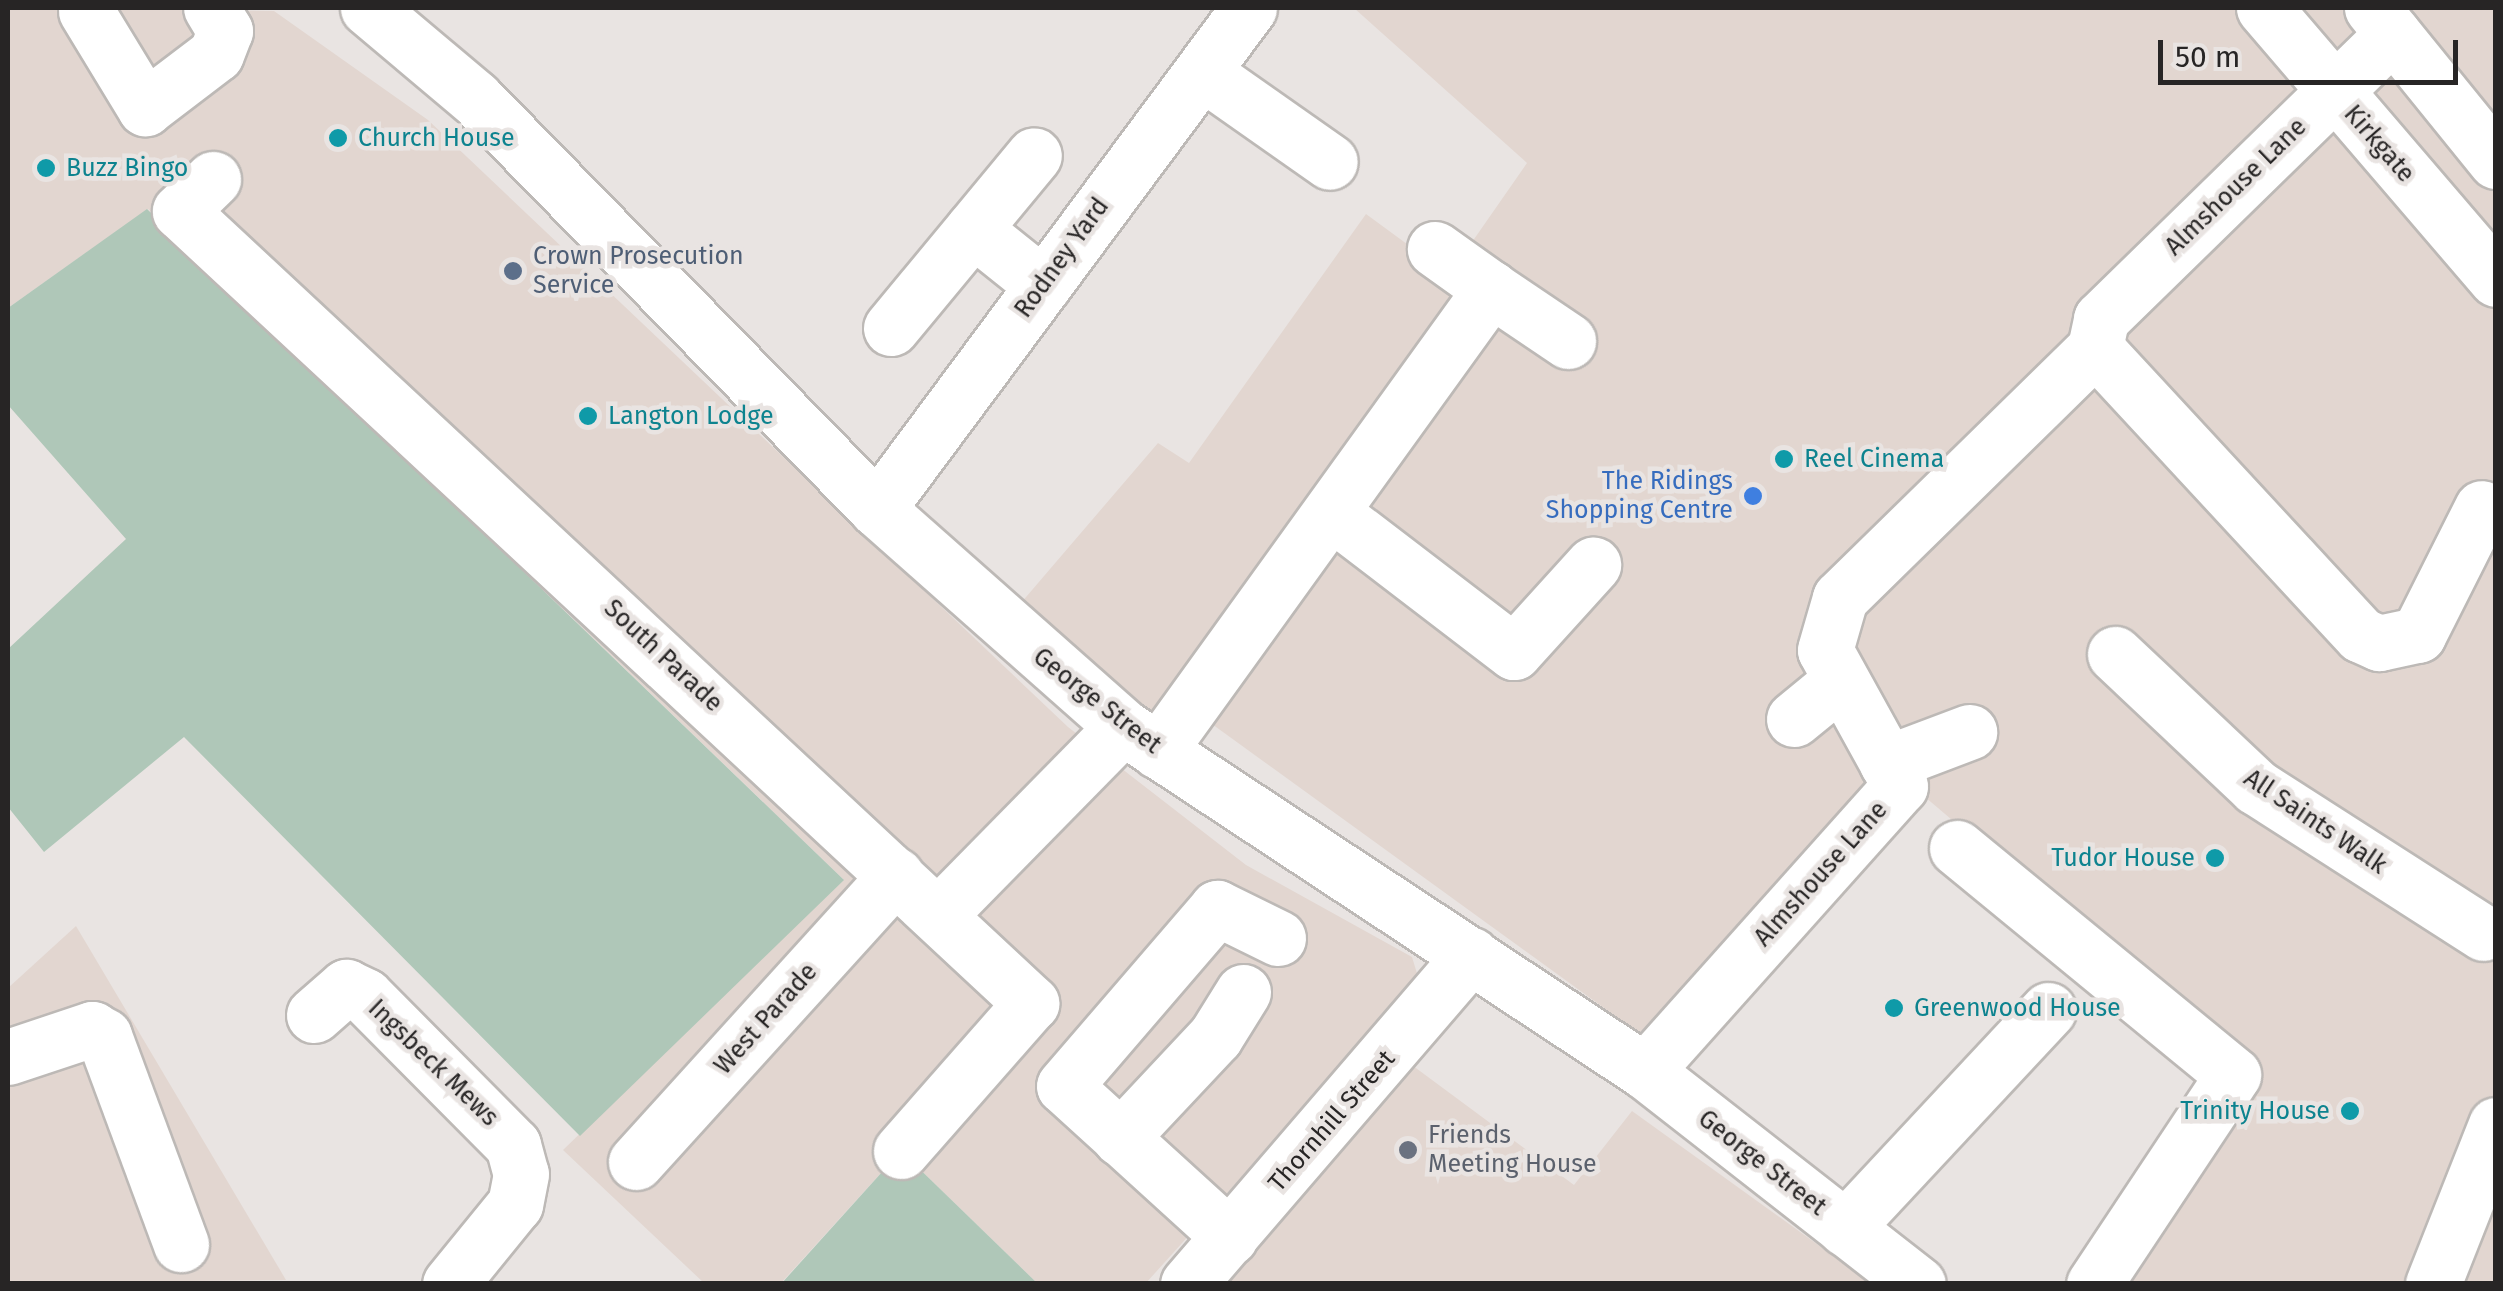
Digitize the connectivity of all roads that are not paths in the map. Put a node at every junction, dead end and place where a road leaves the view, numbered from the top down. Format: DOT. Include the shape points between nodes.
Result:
graph roads {
  1 [pos="210,8"];
  2 [pos="371,8"];
  3 [pos="435,8"];
  4 [pos="1249,8"];
  5 [pos="2264,8"];
  6 [pos="87,9"];
  7 [pos="2382,21"];
  8 [pos="1202,72"];
  9 [pos="462,86"];
  10 [pos="2333,92"];
  11 [pos="1034,155"];
  12 [pos="2496,161"];
  13 [pos="1330,162"];
  14 [pos="213,179"];
  15 [pos="973,229"];
  16 [pos="1435,249"];
  17 [pos="2496,278"];
  18 [pos="1043,285"];
  19 [pos="1491,289"];
  20 [pos="891,328"];
  21 [pos="1568,341"];
  22 [pos="2094,348"];
  23 [pos="2482,508"];
  24 [pos="877,509"];
  25 [pos="1332,513"];
  26 [pos="1593,566"];
  27 [pos="2115,654"];
  28 [pos="1838,682"];
  29 [pos="1794,720"];
  30 [pos="1968,732"];
  31 [pos="1141,739"];
  32 [pos="1887,763"];
  33 [pos="1957,848"];
  34 [pos="896,875"];
  35 [pos="939,914"];
  36 [pos="2483,934"];
  37 [pos="1278,938"];
  38 [pos="1471,955"];
  39 [pos="1243,992"];
  40 [pos="2048,1010"];
  41 [pos="314,1014"];
  42 [pos="8,1057"];
  43 [pos="1645,1072"];
  44 [pos="2496,1125"];
  45 [pos="1120,1138"];
  46 [pos="901,1150"];
  47 [pos="636,1162"];
  48 [pos="1846,1228"];
  49 [pos="181,1244"];
  50 [pos="1220,1265"];
  51 [pos="1903,1279"];
  52 [pos="450,1284"];
  53 [pos="2094,1284"];
  54 [pos="2432,1284"];
  1 -- 6 [label="street" via="225,30 216,54 145,108"];
  2 -- 9 [label="street, George Street"];
  3 -- 9 [label="street"];
  4 -- 8 [label="street, Rodney Yard"];
  5 -- 10 [label="street, Kirkgate"];
  7 -- 10 [label="street, Almshouse Lane"];
  7 -- 12 [label="street"];
  8 -- 13 [label="street"];
  8 -- 18 [label="street, Rodney Yard"];
  9 -- 24 [label="street, George Street"];
  10 -- 17 [label="street, Kirkgate"];
  10 -- 22 [label="street, Almshouse Lane" via="2100,319"];
  11 -- 15 [label="street"];
  14 -- 34 [label="street, South Parade" via="180,211"];
  15 -- 18 [label="street"];
  15 -- 20 [label="street"];
  16 -- 19 [label="street"];
  18 -- 24 [label="street, Rodney Yard"];
  19 -- 21 [label="street"];
  19 -- 25 [label="street"];
  22 -- 23 [label="street" via="2360,635 2379,644 2418,635"];
  22 -- 28 [label="street, Almshouse Lane" via="1840,598 1825,650"];
  24 -- 31 [label="street, George Street"];
  25 -- 26 [label="street" via="1514,652"];
  25 -- 31 [label="street"];
  27 -- 36 [label="street, All Saints Walk" via="2256,786"];
  28 -- 29 [label="street"];
  28 -- 32 [label="street, Almshouse Lane"];
  30 -- 32 [label="street"];
  31 -- 35 [label="street"];
  31 -- 38 [label="street, George Street"];
  32 -- 43 [label="street, Almshouse Lane" via="1900,786"];
  33 -- 53 [label="street" via="2233,1075"];
  34 -- 35 [label="street, South Parade"];
  34 -- 47 [label="street, West Parade"];
  35 -- 46 [label="street, South Parade" via="1031,1003"];
  37 -- 45 [label="street" via="1217,908 1064,1086"];
  38 -- 43 [label="street, George Street"];
  38 -- 50 [label="street, Thornhill Street"];
  39 -- 45 [label="street" via="1215,1038"];
  40 -- 48 [label="street"];
  41 -- 52 [label="street, Ingsbeck Mews" via="346,987 365,996 513,1145 516,1204"];
  42 -- 49 [label="street" via="92,1029 104,1036"];
  43 -- 48 [label="street, George Street"];
  44 -- 54 [label="street"];
  45 -- 50 [label="street"];
  48 -- 51 [label="street, George Street"];
}
